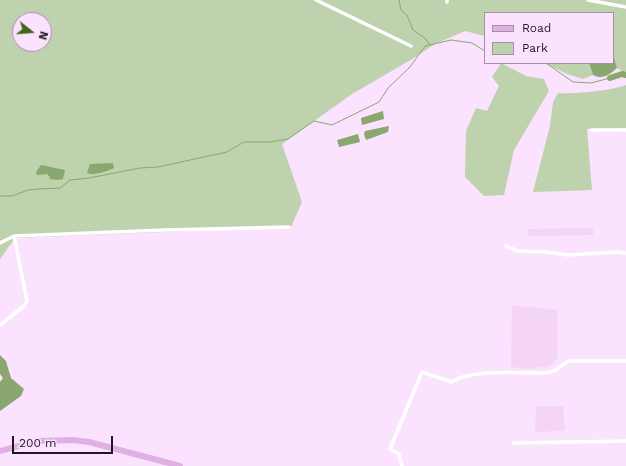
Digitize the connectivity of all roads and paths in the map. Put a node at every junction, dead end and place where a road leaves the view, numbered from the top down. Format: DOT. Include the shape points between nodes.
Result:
graph roads {
  1 [pos="316,0"];
  2 [pos="588,0"];
  3 [pos="626,7"];
  4 [pos="411,46"];
  5 [pos="591,130"];
  6 [pos="626,130"];
  7 [pos="289,227"];
  8 [pos="14,236"];
  9 [pos="0,243"];
  10 [pos="506,246"];
  11 [pos="626,253"];
  12 [pos="0,325"];
  13 [pos="626,360"];
  14 [pos="626,441"];
  15 [pos="513,443"];
  16 [pos="0,451"];
  17 [pos="180,466"];
  18 [pos="402,466"];
  1 -- 4 [label="street"];
  2 -- 3 [label="street"];
  5 -- 6 [label="street"];
  7 -- 8 [label="street"];
  8 -- 9 [label="street"];
  8 -- 12 [label="street" via="27,301 23,308"];
  10 -- 11 [label="street" via="518,251 568,255"];
  13 -- 18 [label="street" via="568,361 554,371 545,373 475,374 452,382 422,372 390,449 398,454"];
  14 -- 15 [label="street"];
  16 -- 17 [label="main road" via="37,441 73,440"];
}
